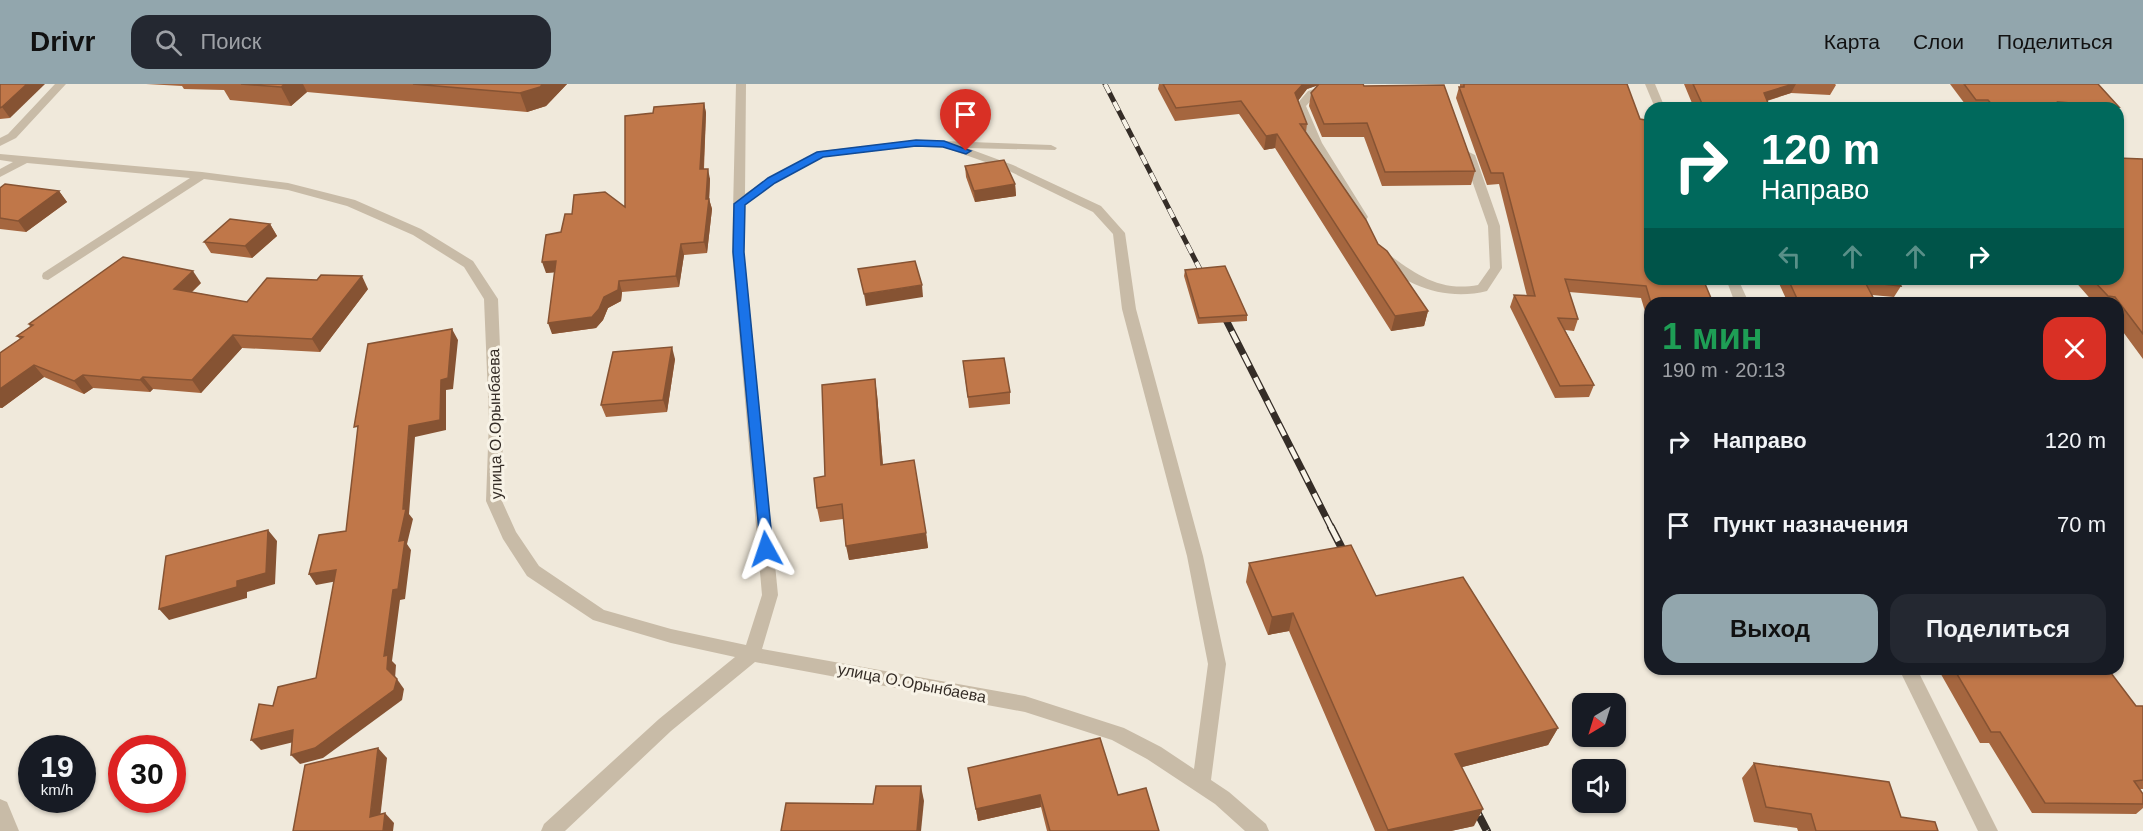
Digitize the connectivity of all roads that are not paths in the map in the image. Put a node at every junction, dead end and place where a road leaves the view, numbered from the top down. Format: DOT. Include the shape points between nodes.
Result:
graph roads {
  1 [pos="61,84"];
  2 [pos="741,84"];
  3 [pos="1339,84"];
  4 [pos="1650,84"];
  5 [pos="1658,102"];
  6 [pos="1463,139"];
  7 [pos="0,143"];
  8 [pos="944,144"];
  9 [pos="1051,148"];
  10 [pos="0,157"];
  11 [pos="25,159"];
  12 [pos="0,174"];
  13 [pos="202,175"];
  14 [pos="739,204"];
  15 [pos="1366,223"];
  16 [pos="1376,244"];
  17 [pos="48,276"];
  18 [pos="752,654"];
  19 [pos="1911,675"];
  20 [pos="1200,783"];
  21 [pos="0,808"];
  22 [pos="9,831"];
  23 [pos="551,831"];
  24 [pos="1259,831"];
  25 [pos="1988,831"];
  1 -- 7 [label="street" via="12,136"];
  2 -- 14 [label="street"];
  3 -- 15 [label="street" via="1312,93 1300,106 1316,143"];
  4 -- 5 [label="street"];
  6 -- 16 [label="street" via="1494,226 1496,267 1482,288 1461,294 1420,283 1381,254"];
  8 -- 9 [label="street"];
  8 -- 14 [label="street" via="916,143 821,154"];
  8 -- 20 [label="street" via="1009,167 1097,209 1119,233 1129,309 1195,556 1217,664"];
  10 -- 11 [label="street, улица О.Орынбаева"];
  11 -- 12 [label="street"];
  11 -- 13 [label="street, улица О.Орынбаева"];
  13 -- 17 [label="street"];
  13 -- 18 [label="street, улица О.Орынбаева" via="288,187 351,203 417,232 469,264 490,299 496,420 494,501 509,535 533,571 599,615"];
  14 -- 18 [label="street" via="738,252 770,595"];
  18 -- 20 [label="street, улица О.Орынбаева" via="1025,704 1117,734"];
  18 -- 23 [label="street" via="665,725"];
  19 -- 25 [label="street"];
  20 -- 24 [label="street, улица О.Орынбаева"];
  21 -- 22 [label="street"];
}
